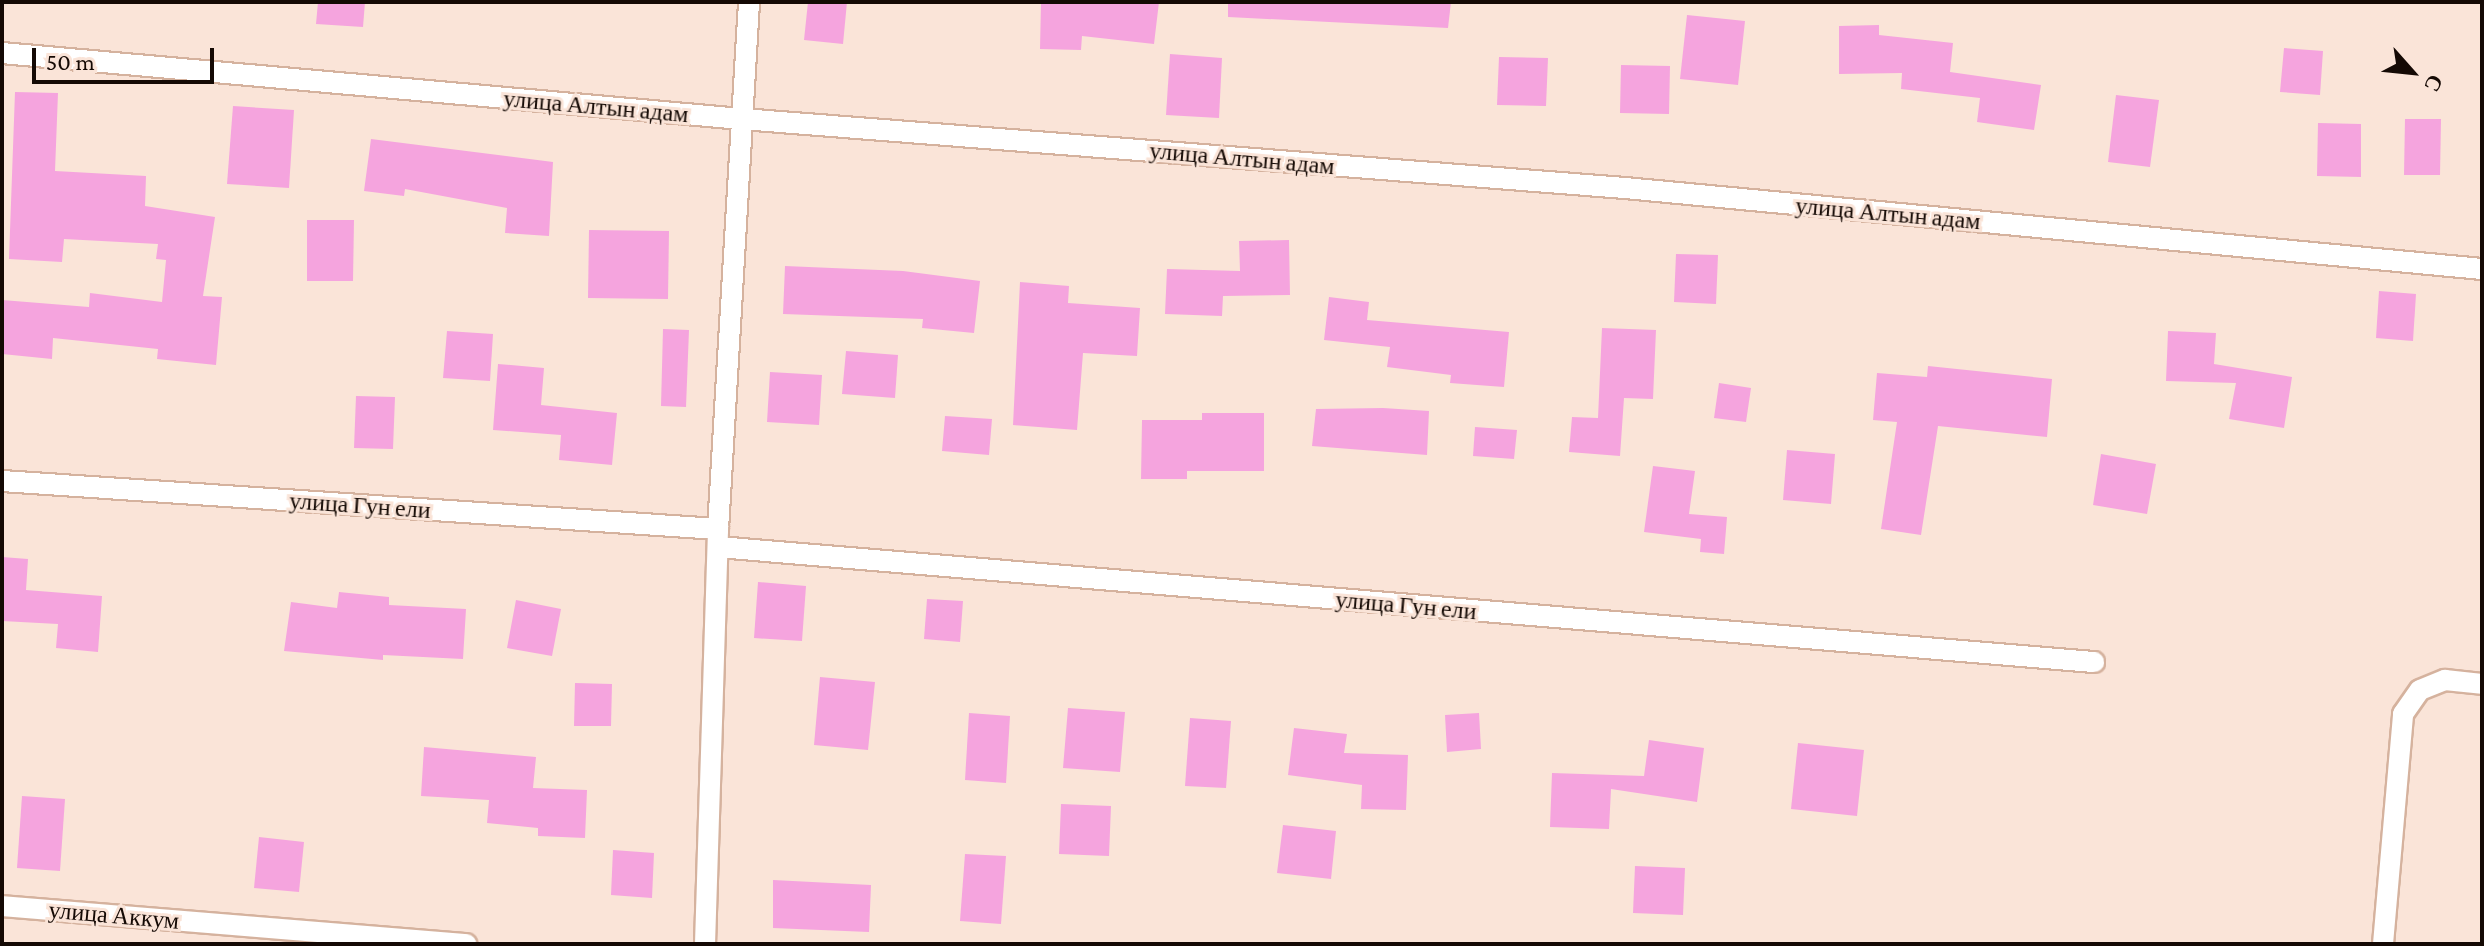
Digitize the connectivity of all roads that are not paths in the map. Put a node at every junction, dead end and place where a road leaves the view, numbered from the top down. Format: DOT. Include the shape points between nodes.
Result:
graph roads {
  1 [pos="749,2"];
  2 [pos="2,53"];
  3 [pos="742,119"];
  4 [pos="2482,269"];
  5 [pos="2,481"];
  6 [pos="718,538"];
  7 [pos="2094,662"];
  8 [pos="2482,684"];
  9 [pos="2,906"];
  10 [pos="466,944"];
  11 [pos="705,944"];
  12 [pos="2383,944"];
  1 -- 3 [label="street"];
  2 -- 3 [label="street, улица Алтын адам"];
  3 -- 4 [label="street, улица Алтын адам" via="1625,188"];
  3 -- 6 [label="street"];
  5 -- 6 [label="street, улица Гун ели"];
  6 -- 7 [label="street, улица Гун ели"];
  6 -- 11 [label="street"];
  8 -- 12 [label="street" via="2445,680 2420,690 2403,714"];
  9 -- 10 [label="street, улица Аккум"];
}
